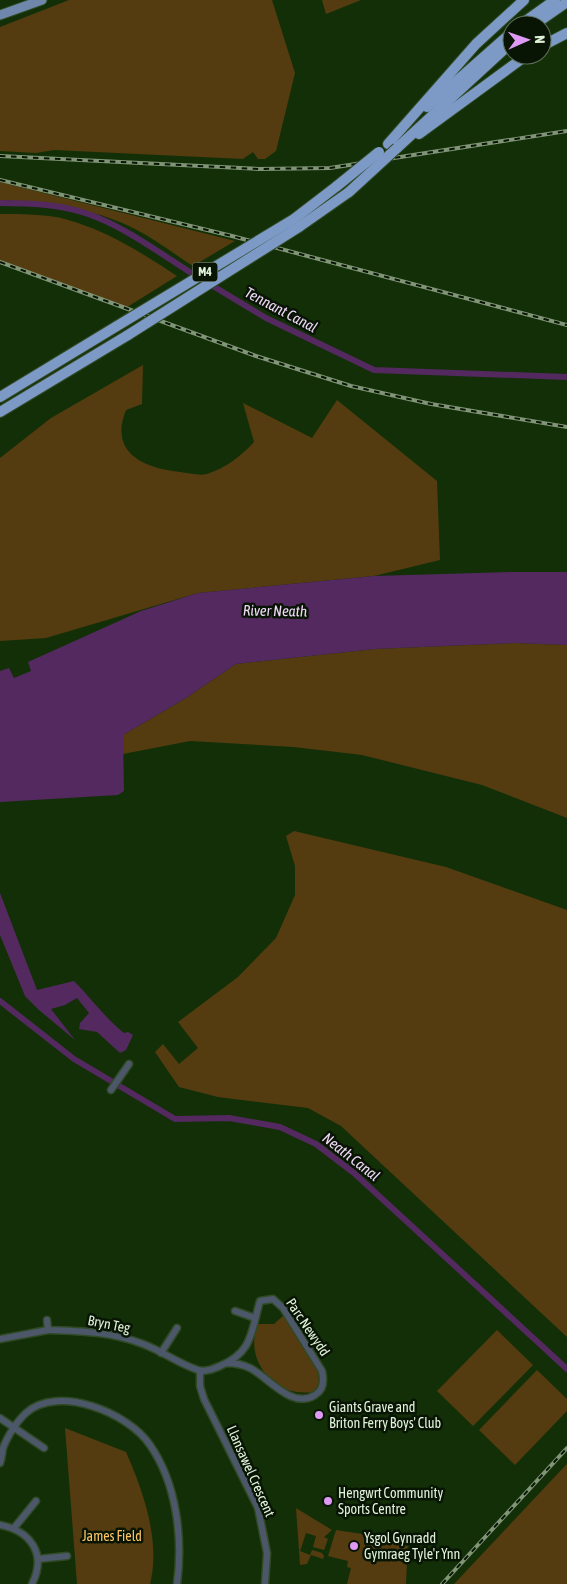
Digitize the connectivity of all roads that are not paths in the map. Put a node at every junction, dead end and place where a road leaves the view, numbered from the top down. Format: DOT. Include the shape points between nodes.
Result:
graph roads {
  1 [pos="42,0"];
  2 [pos="524,0"];
  3 [pos="555,0"];
  4 [pos="567,2"];
  5 [pos="0,15"];
  6 [pos="534,15"];
  7 [pos="548,15"];
  8 [pos="567,33"];
  9 [pos="552,41"];
  10 [pos="502,42"];
  11 [pos="502,51"];
  12 [pos="513,65"];
  13 [pos="406,139"];
  14 [pos="392,146"];
  15 [pos="297,223"];
  16 [pos="0,397"];
  17 [pos="0,412"];
  18 [pos="129,1064"];
  19 [pos="111,1090"];
  20 [pos="235,1311"];
  21 [pos="255,1318"];
  22 [pos="47,1320"];
  23 [pos="177,1328"];
  24 [pos="48,1330"];
  25 [pos="0,1339"];
  26 [pos="161,1353"];
  27 [pos="226,1363"];
  28 [pos="200,1371"];
  29 [pos="0,1418"];
  30 [pos="14,1428"];
  31 [pos="44,1448"];
  32 [pos="0,1463"];
  33 [pos="36,1501"];
  34 [pos="0,1525"];
  35 [pos="14,1528"];
  36 [pos="67,1556"];
  37 [pos="38,1559"];
  38 [pos="32,1584"];
  39 [pos="177,1584"];
  40 [pos="265,1584"];
  1 -- 5 [label="main road"];
  2 -- 14 [label="highway, M4" via="476,44"];
  3 -- 6 [label="highway"];
  4 -- 7 [label="highway"];
  8 -- 9 [label="highway"];
  10 -- 14 [label="highway, M4"];
  11 -- 13 [label="highway, M4"];
  12 -- 13 [label="highway, M4" via="422,133"];
  13 -- 14 [label="highway, M4"];
  14 -- 15 [label="highway, M4, bridge" via="379,152 337,186"];
  14 -- 15 [label="highway, M4, bridge" via="348,192"];
  15 -- 16 [label="highway, M4, bridge"];
  15 -- 17 [label="highway, M4, bridge" via="128,335"];
  18 -- 19 [label="street"];
  20 -- 21 [label="street"];
  21 -- 27 [label="street" via="246,1347 237,1358"];
  21 -- 27 [label="street, Parc Newydd" via="260,1301 273,1299 283,1308 322,1371 322,1388 311,1398 297,1398 250,1368"];
  22 -- 24 [label="street"];
  23 -- 26 [label="street"];
  24 -- 25 [label="street, Bryn Teg"];
  24 -- 26 [label="street, Bryn Teg" via="110,1334"];
  26 -- 28 [label="street, Bryn Teg"];
  27 -- 28 [label="street"];
  28 -- 40 [label="street, Llansawel Crescent" via="204,1399 258,1508 267,1553"];
  29 -- 30 [label="street"];
  30 -- 31 [label="street"];
  30 -- 32 [label="street"];
  30 -- 39 [label="street" via="26,1413 42,1404 57,1401 82,1403 128,1425 149,1443 161,1464 176,1516 180,1563"];
  33 -- 35 [label="street"];
  34 -- 35 [label="street"];
  35 -- 37 [label="street" via="33,1545"];
  36 -- 37 [label="street"];
  37 -- 38 [label="street" via="37,1574"];
}
